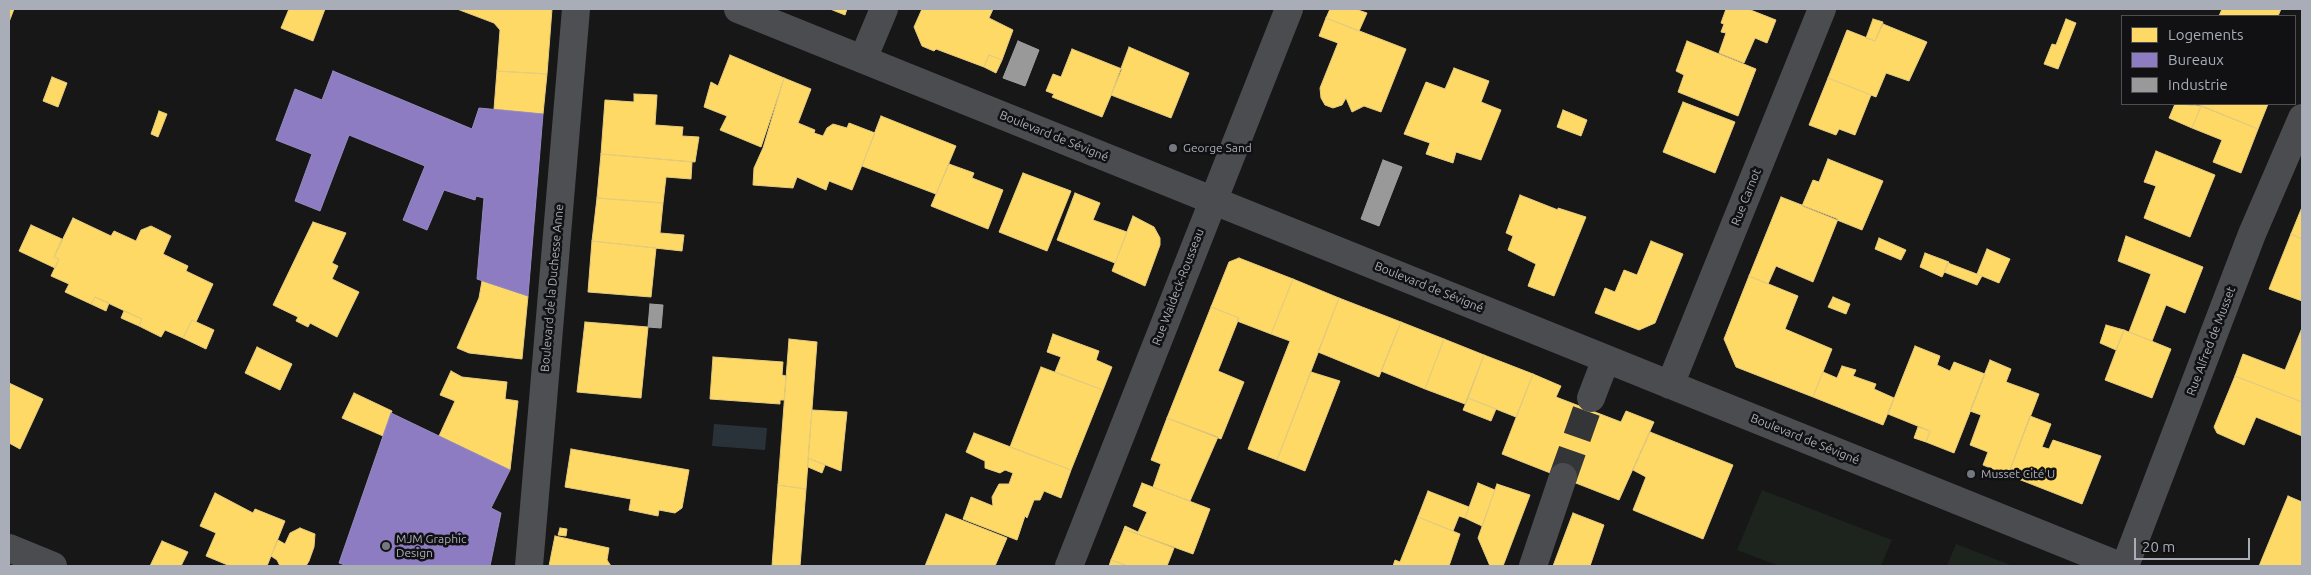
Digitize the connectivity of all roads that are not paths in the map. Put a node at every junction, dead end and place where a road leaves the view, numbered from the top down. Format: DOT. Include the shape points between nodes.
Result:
graph roads {
  1 [pos="576,9"];
  2 [pos="738,9"];
  3 [pos="884,9"];
  4 [pos="1289,9"];
  5 [pos="1822,9"];
  6 [pos="863,59"];
  7 [pos="2302,118"];
  8 [pos="1212,200"];
  9 [pos="1606,359"];
  10 [pos="1670,384"];
  11 [pos="1591,398"];
  12 [pos="1563,477"];
  13 [pos="9,548"];
  14 [pos="53,566"];
  15 [pos="529,566"];
  16 [pos="1069,566"];
  17 [pos="1533,566"];
  18 [pos="2120,566"];
  19 [pos="2125,566"];
  1 -- 15 [label="main road, Boulevard de la Duchesse Anne"];
  2 -- 6 [label="street, Boulevard de Sévigné"];
  3 -- 6 [label="street"];
  4 -- 8 [label="street, Rue Waldeck-Rousseau"];
  5 -- 10 [label="street, Rue Carnot"];
  6 -- 8 [label="street, Boulevard de Sévigné"];
  7 -- 19 [label="street, Rue Alfred de Musset" via="2252,234"];
  8 -- 9 [label="street, Boulevard de Sévigné"];
  8 -- 16 [label="street, Rue Waldeck-Rousseau"];
  9 -- 10 [label="street, Boulevard de Sévigné"];
  9 -- 11 [label="street"];
  10 -- 18 [label="street, Boulevard de Sévigné"];
  12 -- 17 [label="street"];
  13 -- 14 [label="street"];
}
